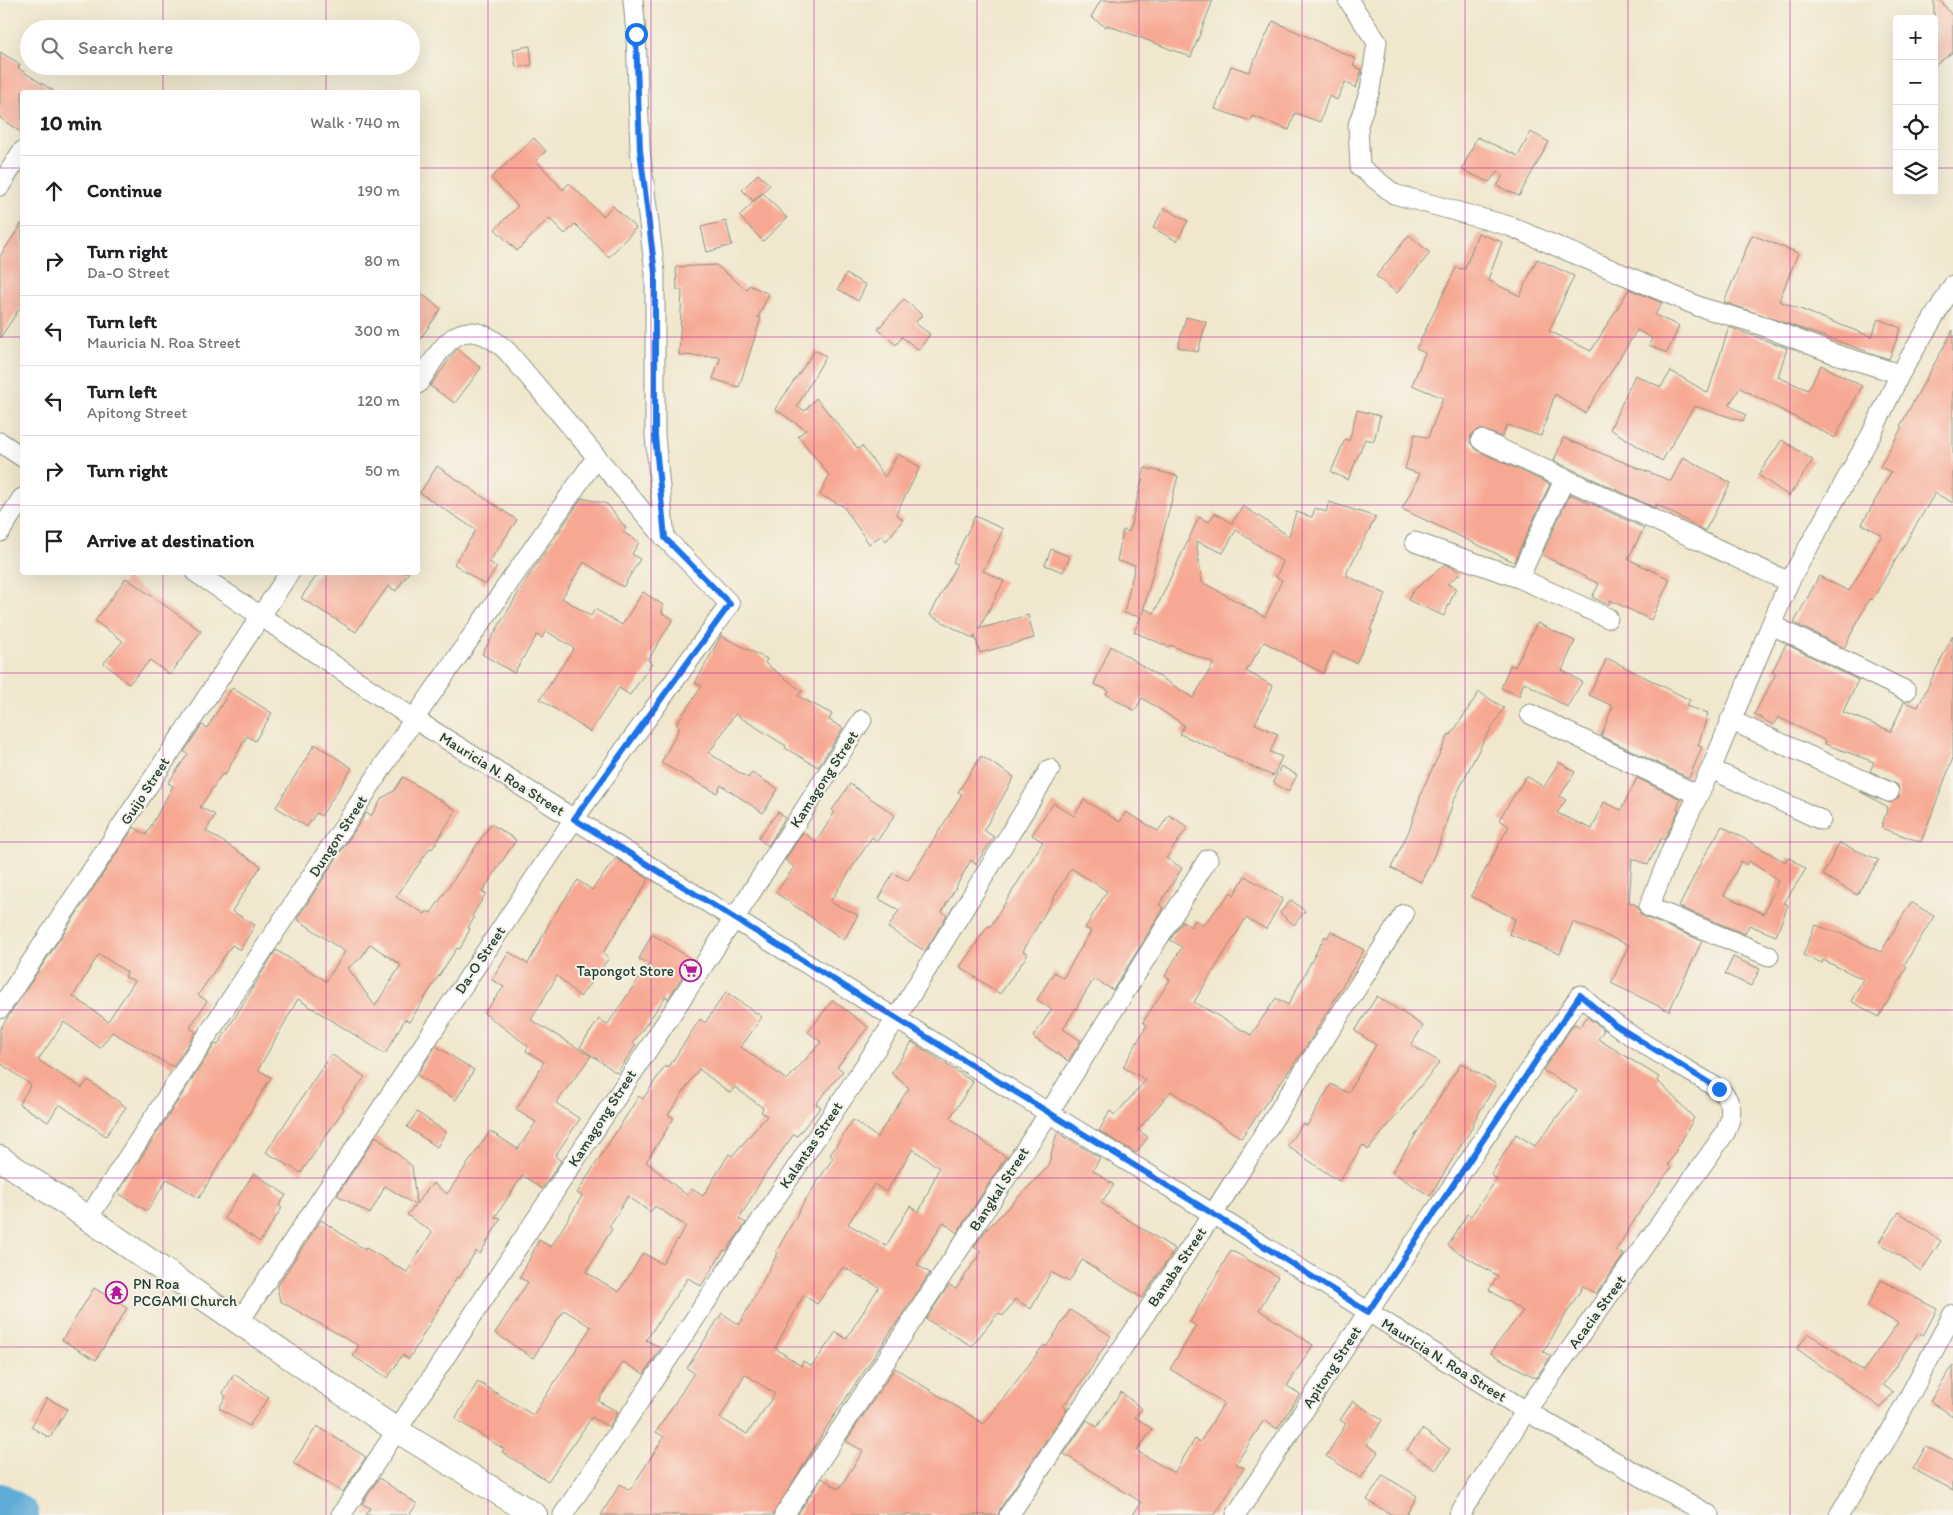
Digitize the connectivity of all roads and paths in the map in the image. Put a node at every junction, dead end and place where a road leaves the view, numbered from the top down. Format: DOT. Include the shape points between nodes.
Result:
graph roads {
  1 [pos="633,0"];
  2 [pos="1348,0"];
  3 [pos="20,154"];
  4 [pos="0,186"];
  5 [pos="1953,285"];
  6 [pos="1900,374"];
  7 [pos="420,381"];
  8 [pos="1481,440"];
  9 [pos="0,442"];
  10 [pos="20,456"];
  11 [pos="596,458"];
  12 [pos="1566,478"];
  13 [pos="20,501"];
  14 [pos="0,532"];
  15 [pos="665,538"];
  16 [pos="1415,542"];
  17 [pos="199,575"];
  18 [pos="288,575"];
  19 [pos="1519,578"];
  20 [pos="1788,582"];
  21 [pos="260,616"];
  22 [pos="1608,618"];
  23 [pos="1772,625"];
  24 [pos="1906,692"];
  25 [pos="1530,714"];
  26 [pos="414,719"];
  27 [pos="862,720"];
  28 [pos="1730,720"];
  29 [pos="1050,769"];
  30 [pos="1712,769"];
  31 [pos="1890,792"];
  32 [pos="1698,795"];
  33 [pos="574,819"];
  34 [pos="1821,820"];
  35 [pos="1208,860"];
  36 [pos="1404,914"];
  37 [pos="734,919"];
  38 [pos="1769,956"];
  39 [pos="0,1009"];
  40 [pos="896,1019"];
  41 [pos="1732,1110"];
  42 [pos="1049,1113"];
  43 [pos="0,1158"];
  44 [pos="1213,1214"];
  45 [pos="88,1218"];
  46 [pos="1368,1312"];
  47 [pos="1953,1314"];
  48 [pos="239,1322"];
  49 [pos="1526,1411"];
  50 [pos="396,1430"];
  51 [pos="341,1515"];
  52 [pos="535,1515"];
  53 [pos="563,1515"];
  54 [pos="784,1515"];
  55 [pos="1009,1515"];
  56 [pos="1236,1515"];
  57 [pos="1459,1515"];
  58 [pos="1709,1515"];
  59 [pos="1839,1515"];
  1 -- 15 [label="street" via="640,150 655,273 655,436"];
  2 -- 6 [label="street" via="1377,42 1370,90 1358,124 1360,167 1394,194 1509,226 1700,306 1755,322 1832,353"];
  3 -- 4 [label="street"];
  5 -- 6 [label="street"];
  6 -- 20 [label="street" via="1871,435"];
  7 -- 11 [label="street" via="444,346 462,332 479,332 494,339 507,351"];
  8 -- 12 [label="street"];
  9 -- 10 [label="street"];
  11 -- 15 [label="street"];
  11 -- 26 [label="street, Dungon Street"];
  12 -- 19 [label="street"];
  12 -- 20 [label="street"];
  13 -- 14 [label="street"];
  15 -- 33 [label="street, Da-O Street" via="730,604"];
  16 -- 19 [label="street"];
  17 -- 21 [label="street, Mauricia N. Roa Street"];
  18 -- 21 [label="street, Guijo Street"];
  19 -- 22 [label="street"];
  20 -- 23 [label="street"];
  21 -- 26 [label="street, Mauricia N. Roa Street"];
  21 -- 39 [label="street, Guijo Street"];
  23 -- 24 [label="street"];
  23 -- 28 [label="street"];
  25 -- 32 [label="street"];
  26 -- 33 [label="street, Mauricia N. Roa Street"];
  26 -- 45 [label="street, Dungon Street"];
  27 -- 37 [label="street, Kamagong Street"];
  28 -- 30 [label="street"];
  28 -- 31 [label="street"];
  29 -- 40 [label="street, Kalantas Street"];
  30 -- 32 [label="street"];
  30 -- 34 [label="street"];
  32 -- 38 [label="street" via="1649,907"];
  33 -- 37 [label="street, Mauricia N. Roa Street"];
  33 -- 48 [label="street, Da-O Street"];
  35 -- 42 [label="street, Bangkal Street"];
  36 -- 44 [label="street, Banaba Street"];
  37 -- 40 [label="street, Mauricia N. Roa Street"];
  37 -- 50 [label="street, Kamagong Street"];
  40 -- 42 [label="street, Mauricia N. Roa Street"];
  40 -- 53 [label="street, Kalantas Street"];
  41 -- 46 [label="street, Apitong Street" via="1728,1098 1719,1089 1615,1025 1580,995"];
  41 -- 49 [label="street, Acacia Street" via="1725,1133"];
  42 -- 44 [label="street, Mauricia N. Roa Street"];
  42 -- 54 [label="street, Bangkal Street"];
  43 -- 45 [label="street"];
  44 -- 46 [label="street, Mauricia N. Roa Street"];
  44 -- 55 [label="street, Banaba Street"];
  45 -- 48 [label="street"];
  46 -- 49 [label="street, Mauricia N. Roa Street"];
  46 -- 56 [label="street, Apitong Street"];
  47 -- 59 [label="street" via="1886,1440"];
  48 -- 50 [label="street"];
  49 -- 57 [label="street, Acacia Street"];
  49 -- 58 [label="street, Mauricia N. Roa Street"];
  50 -- 51 [label="street, Kamagong Street"];
  50 -- 52 [label="street"];
}
